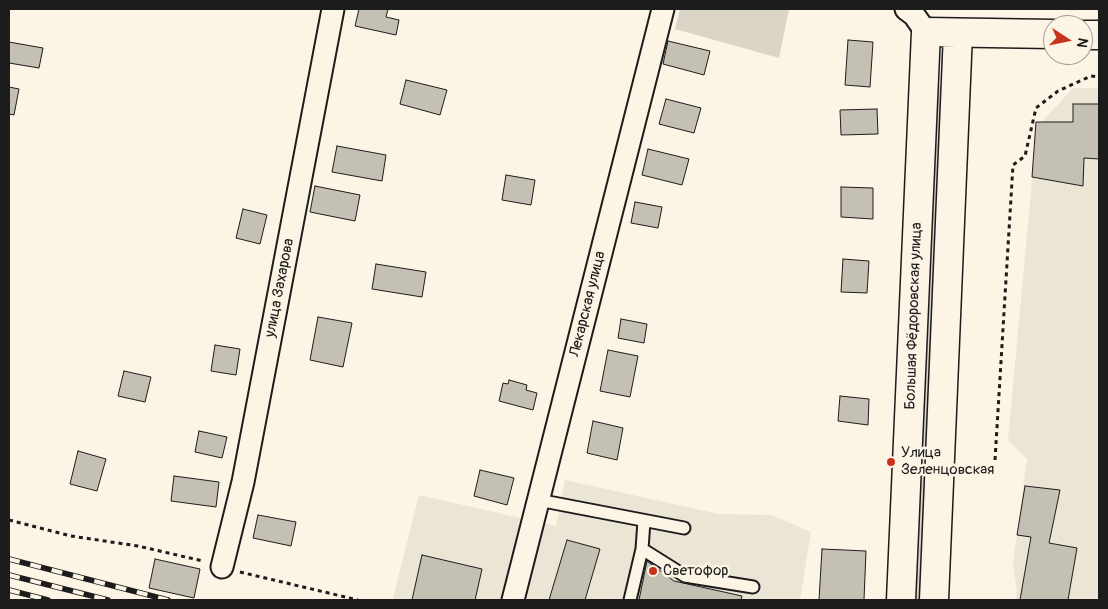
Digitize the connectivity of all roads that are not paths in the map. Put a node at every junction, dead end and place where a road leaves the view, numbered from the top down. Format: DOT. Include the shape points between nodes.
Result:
graph roads {
  1 [pos="333,9"];
  2 [pos="663,9"];
  3 [pos="906,9"];
  4 [pos="926,32"];
  5 [pos="958,33"];
  6 [pos="1043,34"];
  7 [pos="538,500"];
  8 [pos="644,521"];
  9 [pos="684,528"];
  10 [pos="642,549"];
  11 [pos="222,567"];
  12 [pos="754,586"];
  13 [pos="513,600"];
  14 [pos="630,600"];
  15 [pos="902,600"];
  16 [pos="934,600"];
  1 -- 11 [label="street, улица Захарова" via="243,482"];
  2 -- 7 [label="street, Лекарская улица"];
  3 -- 4 [label="street"];
  4 -- 5 [label="main road"];
  4 -- 15 [label="main road, Большая Фёдоровская улица"];
  5 -- 6 [label="main road"];
  5 -- 16 [label="main road, Большая Фёдоровская улица"];
  7 -- 8 [label="lane"];
  7 -- 13 [label="street, Лекарская улица"];
  8 -- 9 [label="lane"];
  8 -- 10 [label="lane"];
  10 -- 12 [label="lane" via="685,576"];
  10 -- 14 [label="lane"];
}
